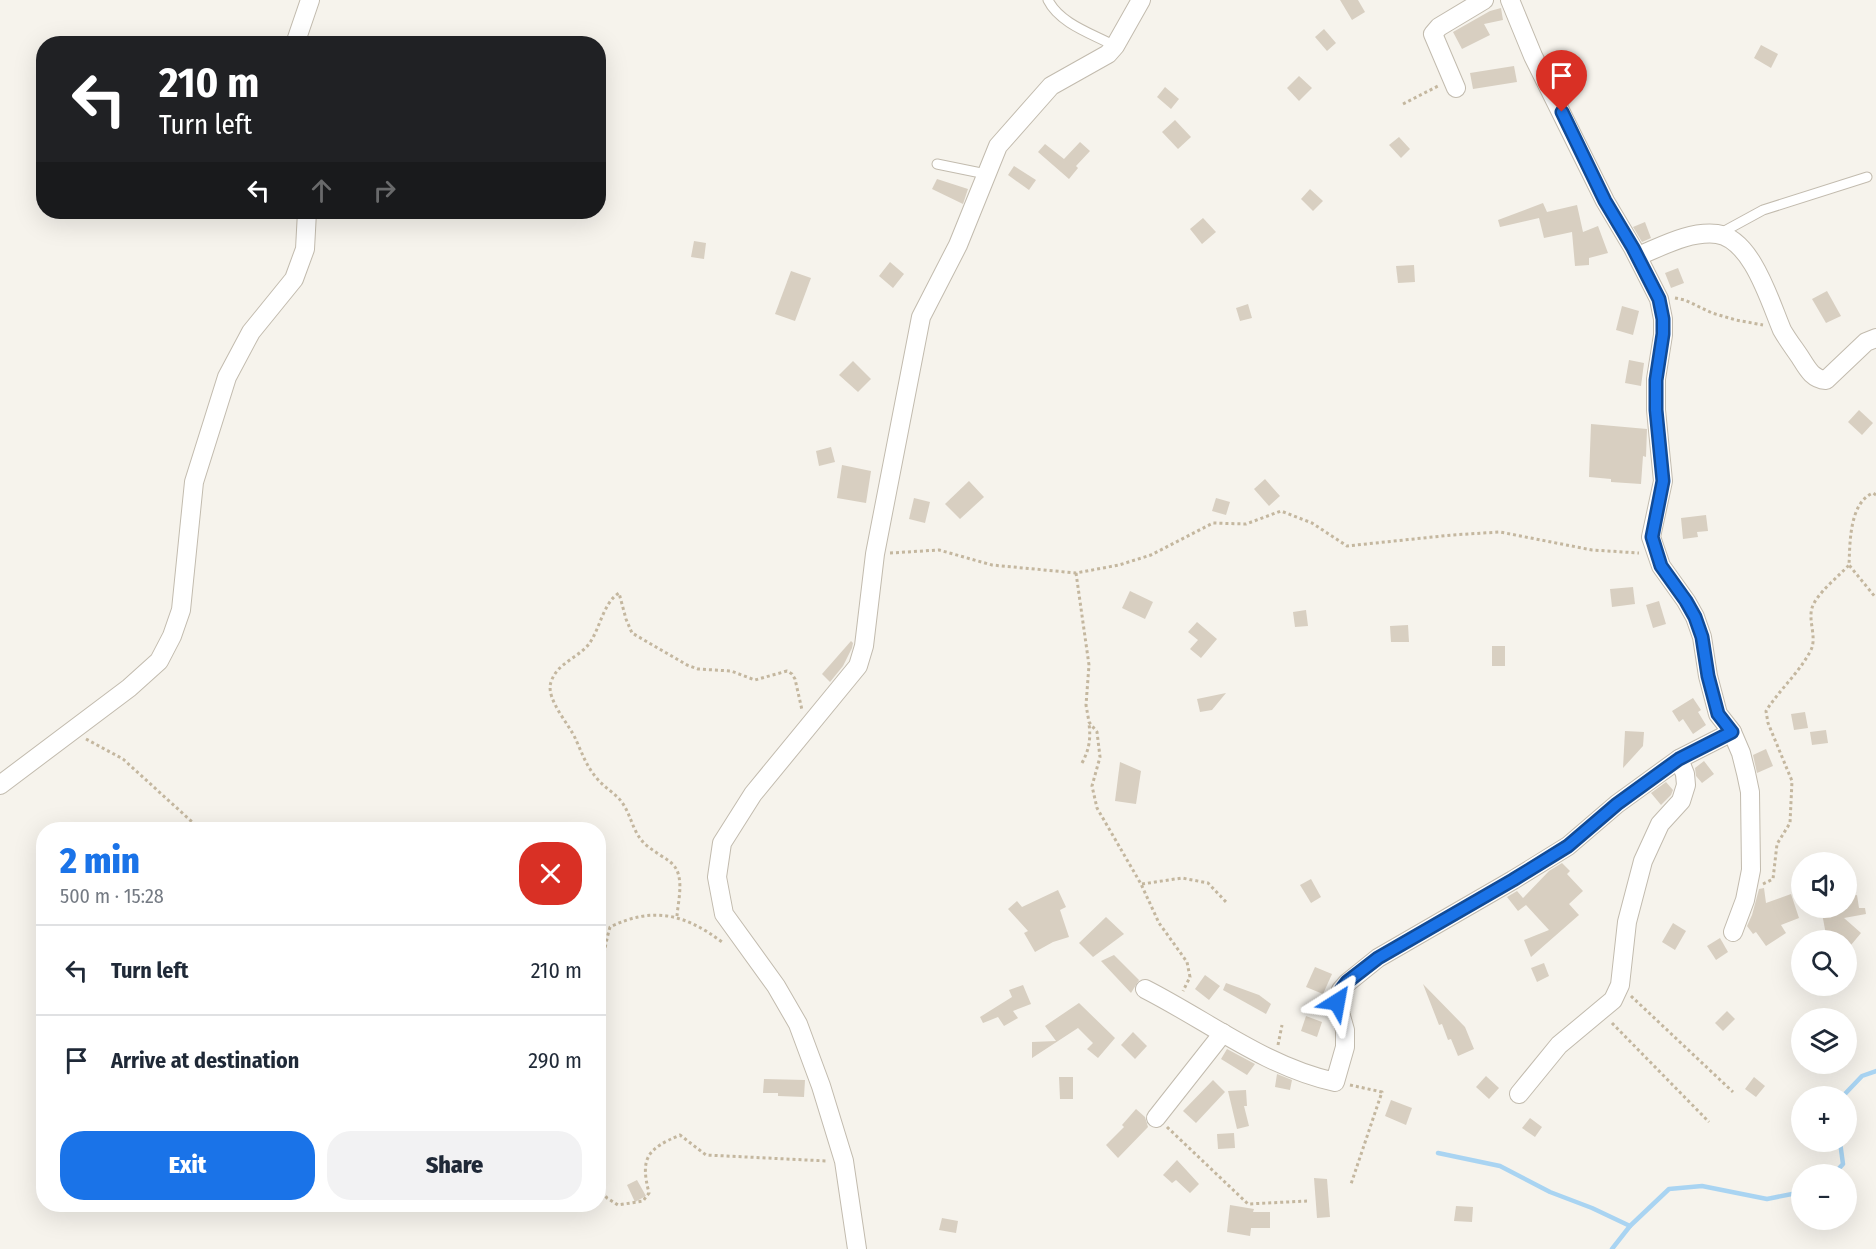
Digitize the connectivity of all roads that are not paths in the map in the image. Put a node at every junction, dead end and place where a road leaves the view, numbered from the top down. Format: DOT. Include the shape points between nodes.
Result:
graph roads {
  1 [pos="310,0"];
  2 [pos="1048,0"];
  3 [pos="1141,0"];
  4 [pos="1484,0"];
  5 [pos="1510,0"];
  6 [pos="298,36"];
  7 [pos="1115,46"];
  8 [pos="1453,83"];
  9 [pos="937,164"];
  10 [pos="986,174"];
  11 [pos="1867,177"];
  12 [pos="307,219"];
  13 [pos="1719,234"];
  14 [pos="1638,256"];
  15 [pos="1876,338"];
  16 [pos="1732,732"];
  17 [pos="1679,759"];
  18 [pos="0,785"];
  19 [pos="1733,932"];
  20 [pos="1145,989"];
  21 [pos="1223,1033"];
  22 [pos="1519,1094"];
  23 [pos="1156,1118"];
  24 [pos="857,1249"];
  1 -- 6 [label="street"];
  2 -- 7 [label="lane" via="1072,24"];
  3 -- 7 [label="street"];
  4 -- 8 [label="street" via="1433,34"];
  5 -- 14 [label="street" via="1533,56 1605,201"];
  7 -- 10 [label="street" via="1108,54 1051,86 998,146"];
  9 -- 10 [label="lane"];
  10 -- 24 [label="street" via="958,245 921,317 875,554 858,666 753,794 722,843 717,877 724,914 798,1024 844,1161"];
  11 -- 13 [label="lane" via="1763,210"];
  12 -- 18 [label="street" via="305,249 294,279 251,332 227,377 194,482 181,610 159,661"];
  13 -- 14 [label="street" via="1691,235"];
  13 -- 15 [label="street" via="1735,243 1756,269 1781,326 1818,379 1826,380 1866,342"];
  14 -- 16 [label="street" via="1659,299 1663,319 1656,380 1663,481 1652,537 1661,566 1695,617 1718,714"];
  16 -- 17 [label="street"];
  16 -- 19 [label="street" via="1750,792 1752,857 1745,900"];
  17 -- 21 [label="street" via="1568,846 1378,958 1347,982 1337,1002 1345,1047 1335,1082 1276,1062"];
  17 -- 22 [label="street" via="1686,785 1681,801 1660,824 1643,861 1627,921 1620,985 1613,1000 1559,1045"];
  20 -- 21 [label="street"];
  21 -- 23 [label="street"];
}
